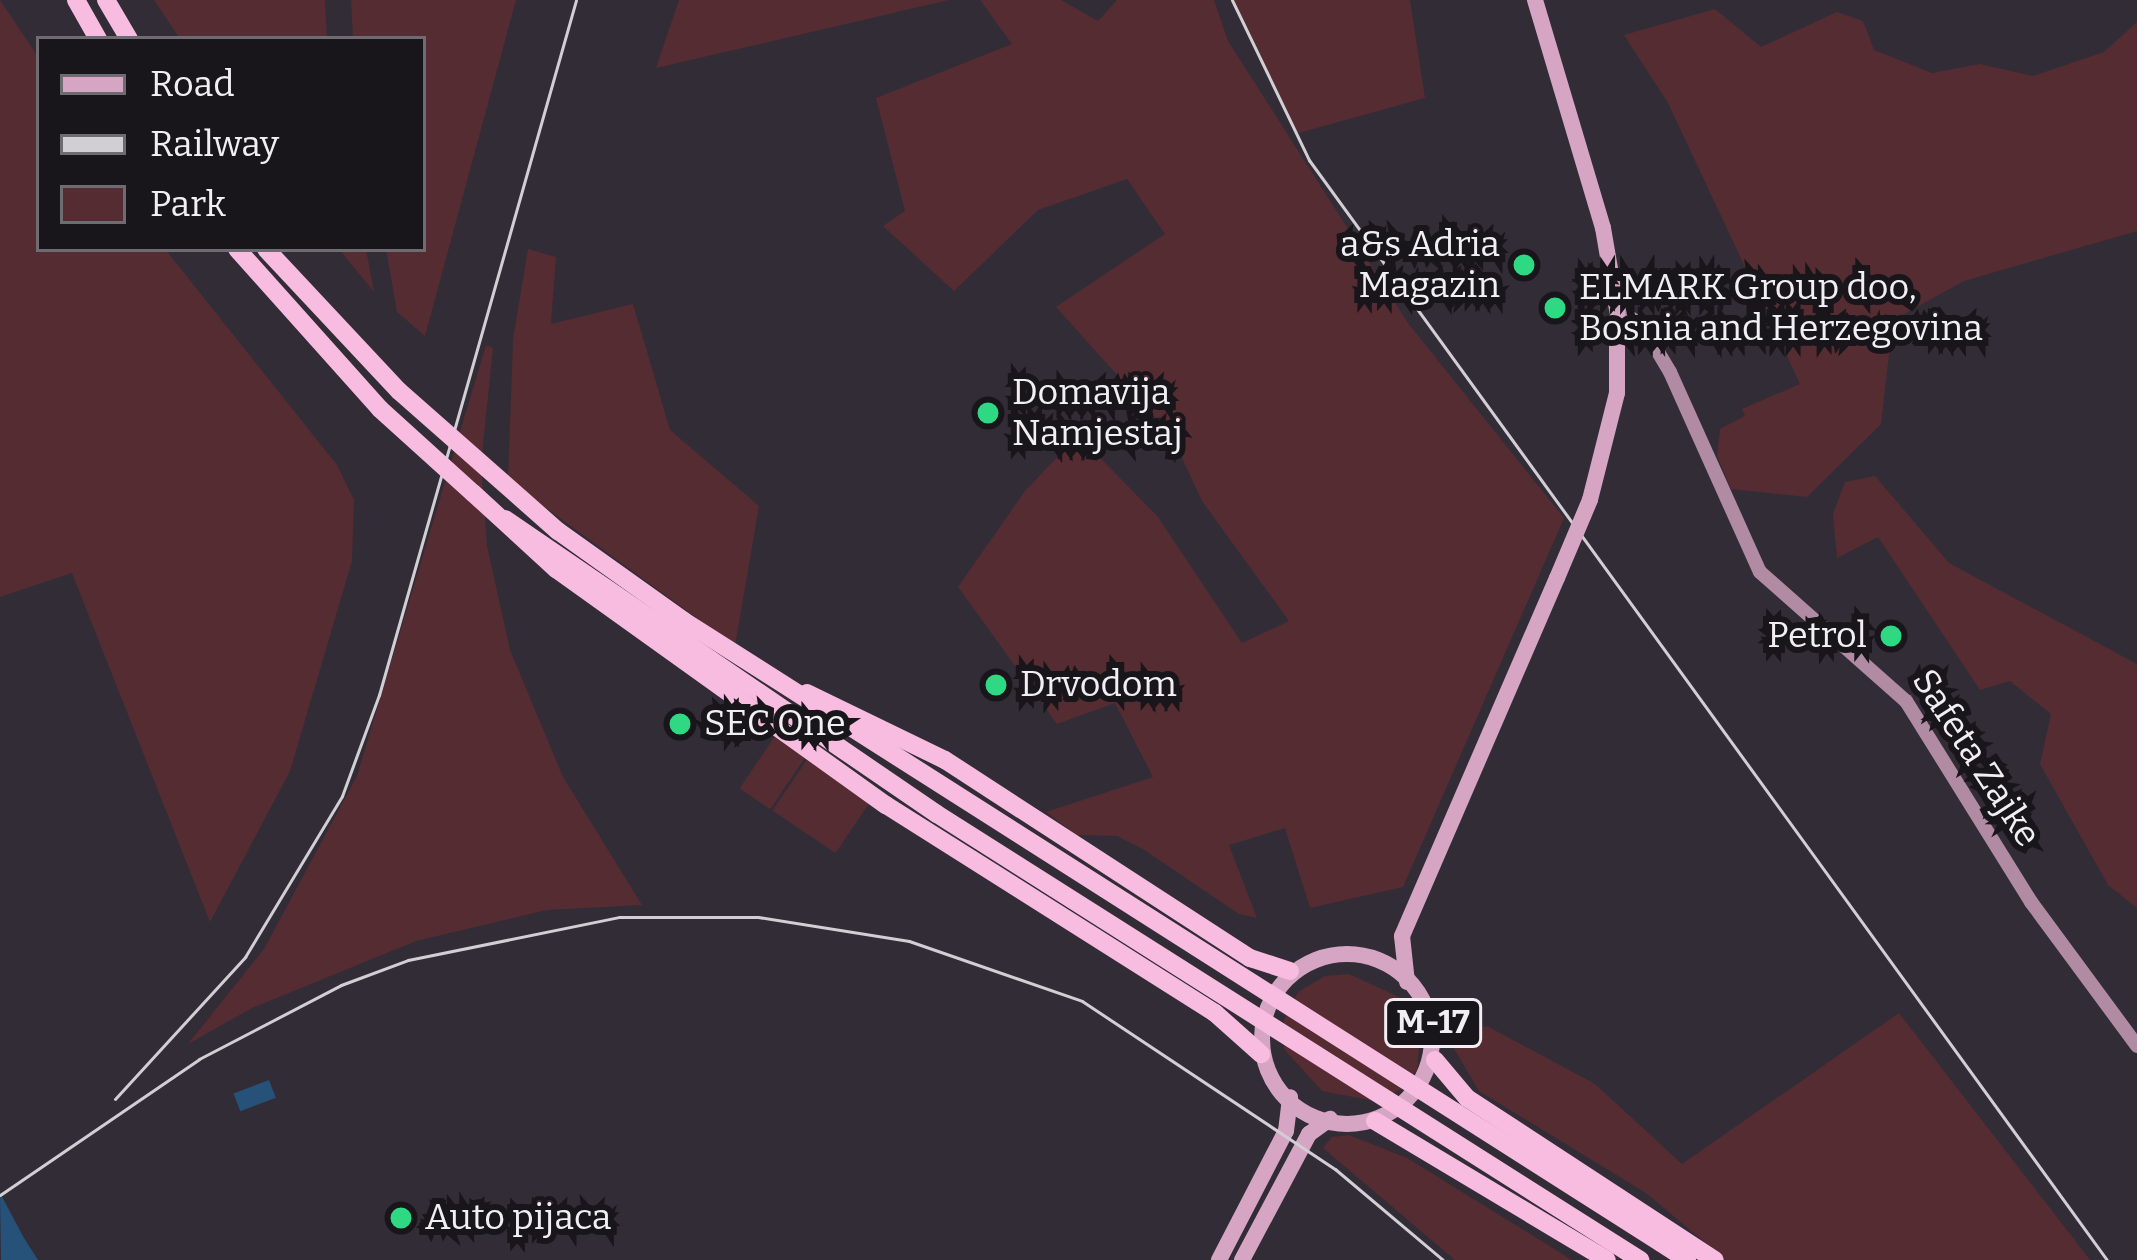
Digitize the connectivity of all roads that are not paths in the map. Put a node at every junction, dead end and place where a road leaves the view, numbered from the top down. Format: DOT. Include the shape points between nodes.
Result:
graph roads {
  1 [pos="76,0"];
  2 [pos="106,0"];
  3 [pos="1535,0"];
  4 [pos="96,36"];
  5 [pos="127,36"];
  6 [pos="240,252"];
  7 [pos="269,252"];
  8 [pos="1617,309"];
  9 [pos="505,519"];
  10 [pos="781,681"];
  11 [pos="1402,936"];
  12 [pos="1365,959"];
  13 [pos="1290,971"];
  14 [pos="1407,982"];
  15 [pos="2137,1046"];
  16 [pos="1261,1054"];
  17 [pos="1435,1060"];
  18 [pos="1290,1096"];
  19 [pos="1330,1118"];
  20 [pos="1375,1121"];
  21 [pos="1220,1260"];
  22 [pos="1242,1260"];
  23 [pos="1607,1260"];
  24 [pos="1640,1260"];
  25 [pos="1687,1260"];
  26 [pos="1715,1260"];
  1 -- 4 [label="highway"];
  2 -- 5 [label="highway"];
  3 -- 8 [label="main road, M-17" via="1603,228"];
  6 -- 9 [label="highway, bridge" via="380,409"];
  7 -- 10 [label="highway, bridge" via="399,391 558,531"];
  8 -- 11 [label="main road, M-17, bridge" via="1617,393 1590,500"];
  8 -- 15 [label="main road, Safeta Zajke" via="1642,325 1670,372 1760,572 1906,701 2031,902"];
  9 -- 16 [label="highway, bridge" via="556,569 886,805 1215,1012"];
  9 -- 24 [label="highway, bridge" via="937,814"];
  10 -- 13 [label="highway, bridge" via="945,760 1250,958"];
  10 -- 25 [label="highway, bridge"];
  11 -- 12 [label="main road, M-17"];
  11 -- 14 [label="main road, M-17"];
  12 -- 13 [label="main road, M-17" via="1320,958"];
  12 -- 14 [label="main road, M-17"];
  13 -- 16 [label="main road" via="1259,1016"];
  14 -- 17 [label="main road, M-17" via="1430,1013"];
  16 -- 18 [label="main road"];
  17 -- 20 [label="main road, M-17" via="1408,1103"];
  17 -- 26 [label="highway" via="1468,1098"];
  18 -- 19 [label="main road"];
  18 -- 21 [label="main road" via="1286,1131"];
  19 -- 20 [label="main road"];
  19 -- 22 [label="main road" via="1309,1134"];
  20 -- 23 [label="highway"];
}
